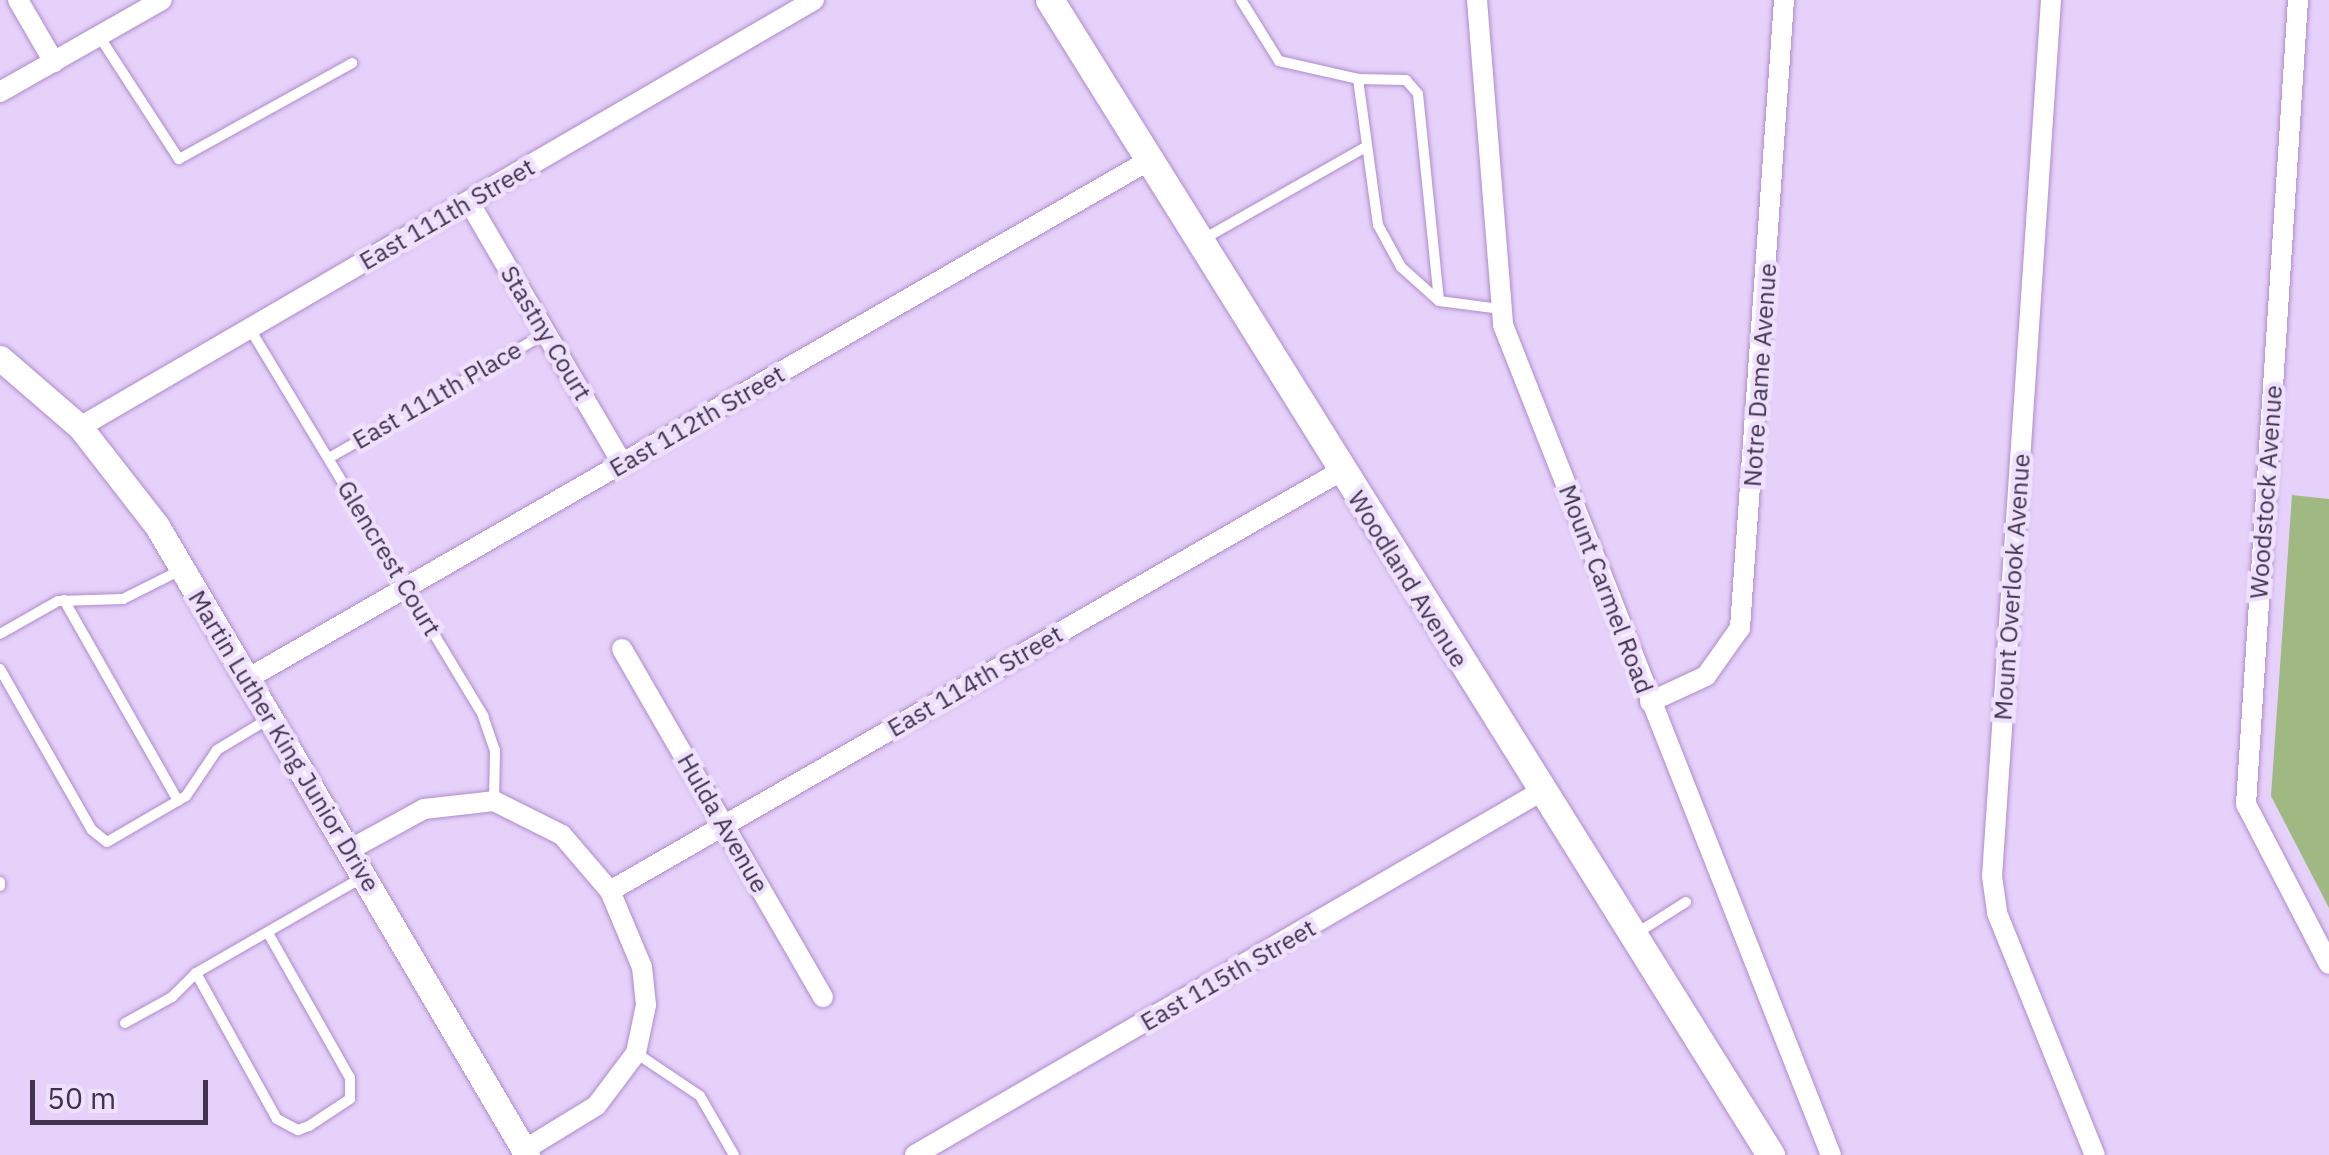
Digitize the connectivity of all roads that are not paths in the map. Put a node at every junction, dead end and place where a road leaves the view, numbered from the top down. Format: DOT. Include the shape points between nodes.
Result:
graph roads {
  1 [pos="18,0"];
  2 [pos="162,0"];
  3 [pos="814,0"];
  4 [pos="1050,0"];
  5 [pos="1242,0"];
  6 [pos="1477,0"];
  7 [pos="1784,0"];
  8 [pos="2051,0"];
  9 [pos="2298,0"];
  10 [pos="99,36"];
  11 [pos="54,62"];
  12 [pos="352,63"];
  13 [pos="1358,79"];
  14 [pos="0,92"];
  15 [pos="1366,147"];
  16 [pos="1146,162"];
  17 [pos="469,202"];
  18 [pos="1197,243"];
  19 [pos="1439,301"];
  20 [pos="1502,309"];
  21 [pos="248,326"];
  22 [pos="546,332"];
  23 [pos="0,358"];
  24 [pos="80,427"];
  25 [pos="329,458"];
  26 [pos="623,464"];
  27 [pos="1341,471"];
  28 [pos="182,570"];
  29 [pos="406,588"];
  30 [pos="64,600"];
  31 [pos="0,634"];
  32 [pos="622,649"];
  33 [pos="0,670"];
  34 [pos="247,680"];
  35 [pos="1650,702"];
  36 [pos="270,718"];
  37 [pos="1540,792"];
  38 [pos="494,801"];
  39 [pos="178,802"];
  40 [pos="724,824"];
  41 [pos="349,850"];
  42 [pos="364,876"];
  43 [pos="610,891"];
  44 [pos="1686,902"];
  45 [pos="268,934"];
  46 [pos="1632,936"];
  47 [pos="2329,964"];
  48 [pos="196,973"];
  49 [pos="823,997"];
  50 [pos="125,1023"];
  51 [pos="636,1053"];
  52 [pos="526,1152"];
  53 [pos="734,1155"];
  54 [pos="915,1155"];
  55 [pos="1771,1155"];
  56 [pos="1831,1155"];
  57 [pos="2095,1155"];
  1 -- 11 [label="street"];
  2 -- 10 [label="street"];
  3 -- 17 [label="street, East 111th Street"];
  4 -- 16 [label="main road, Woodland Avenue"];
  5 -- 13 [label="lane" via="1279,62"];
  6 -- 20 [label="street, Mount Carmel Road"];
  7 -- 35 [label="street, Notre Dame Avenue" via="1740,628 1706,676"];
  8 -- 57 [label="street, Mount Overlook Avenue" via="1992,876 1997,913"];
  9 -- 47 [label="street, Woodstock Avenue" via="2246,804"];
  10 -- 11 [label="street"];
  10 -- 12 [label="lane" via="179,159"];
  11 -- 14 [label="street"];
  13 -- 15 [label="lane"];
  13 -- 19 [label="lane" via="1406,80 1418,94"];
  15 -- 18 [label="lane"];
  15 -- 19 [label="lane" via="1378,225 1401,267"];
  16 -- 18 [label="main road, Woodland Avenue"];
  16 -- 26 [label="street, East 112th Street"];
  17 -- 21 [label="street, East 111th Street"];
  17 -- 22 [label="street, Stastny Court"];
  18 -- 27 [label="main road, Woodland Avenue"];
  19 -- 20 [label="lane"];
  20 -- 35 [label="street, Mount Carmel Road"];
  21 -- 24 [label="street, East 111th Street"];
  21 -- 25 [label="lane, Glencrest Court"];
  22 -- 25 [label="lane, East 111th Place"];
  22 -- 26 [label="street, Stastny Court"];
  23 -- 24 [label="street, Martin Luther King Junior Drive"];
  24 -- 28 [label="street, Martin Luther King Junior Drive" via="140,501"];
  25 -- 29 [label="lane, Glencrest Court"];
  26 -- 29 [label="street, East 112th Street"];
  27 -- 37 [label="main road, Woodland Avenue"];
  27 -- 40 [label="street, East 114th Street"];
  28 -- 30 [label="lane" via="122,599"];
  28 -- 34 [label="street, Martin Luther King Junior Drive"];
  29 -- 34 [label="street, East 112th Street"];
  29 -- 38 [label="lane, Glencrest Court" via="490,731"];
  30 -- 31 [label="lane"];
  30 -- 39 [label="lane"];
  32 -- 40 [label="street, Hulda Avenue"];
  33 -- 39 [label="lane" via="98,839 115,839"];
  34 -- 36 [label="street, Martin Luther King Junior Drive"];
  35 -- 56 [label="street, Mount Carmel Road"];
  36 -- 39 [label="lane" via="217,750"];
  36 -- 41 [label="street, Martin Luther King Junior Drive"];
  37 -- 46 [label="main road, Woodland Avenue"];
  37 -- 54 [label="street, East 115th Street"];
  38 -- 41 [label="street" via="424,809"];
  38 -- 43 [label="street" via="562,835"];
  40 -- 43 [label="street, East 114th Street"];
  40 -- 49 [label="street, Hulda Avenue"];
  41 -- 42 [label="street, Martin Luther King Junior Drive"];
  42 -- 45 [label="lane"];
  42 -- 52 [label="street, Martin Luther King Junior Drive"];
  43 -- 51 [label="street" via="642,967 646,1005"];
  44 -- 46 [label="lane"];
  45 -- 48 [label="lane"];
  45 -- 48 [label="lane" via="350,1078 350,1099 309,1126 298,1130 277,1118"];
  46 -- 55 [label="main road, Woodland Avenue"];
  48 -- 50 [label="lane" via="172,997"];
  51 -- 52 [label="street" via="596,1106"];
  51 -- 53 [label="lane" via="700,1096"];
}
